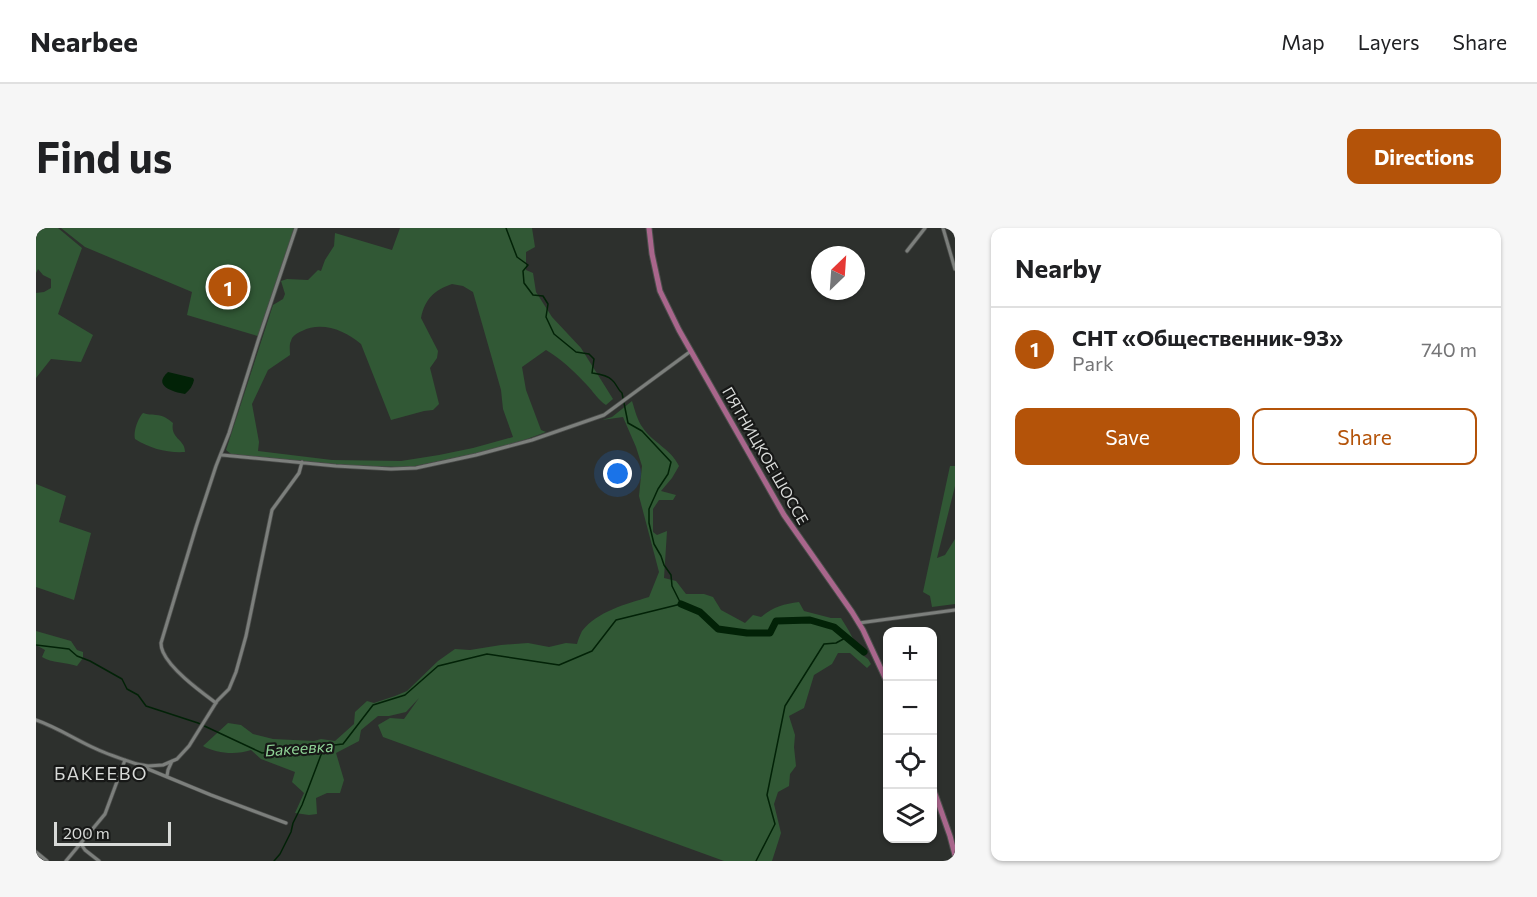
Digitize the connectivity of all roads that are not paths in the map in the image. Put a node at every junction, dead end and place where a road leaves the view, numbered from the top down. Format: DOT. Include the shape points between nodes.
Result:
graph roads {
  1 [pos="296,228"];
  2 [pos="648,228"];
  3 [pos="925,228"];
  4 [pos="943,228"];
  5 [pos="907,251"];
  6 [pos="955,269"];
  7 [pos="691,351"];
  8 [pos="222,455"];
  9 [pos="302,462"];
  10 [pos="955,609"];
  11 [pos="859,623"];
  12 [pos="887,681"];
  13 [pos="216,703"];
  14 [pos="36,720"];
  15 [pos="125,760"];
  16 [pos="172,761"];
  17 [pos="137,764"];
  18 [pos="167,777"];
  19 [pos="933,789"];
  20 [pos="286,823"];
  21 [pos="81,844"];
  22 [pos="955,851"];
  23 [pos="36,852"];
  24 [pos="47,861"];
  25 [pos="66,861"];
  26 [pos="99,861"];
  1 -- 8 [label="street"];
  2 -- 7 [label="main road, ПЯТНИЦКОЕ ШОССЕ" via="660,291"];
  3 -- 5 [label="street"];
  4 -- 6 [label="street"];
  7 -- 9 [label="street" via="604,415 532,440 416,468"];
  7 -- 11 [label="main road, ПЯТНИЦКОЕ ШОССЕ" via="784,515"];
  8 -- 9 [label="street"];
  8 -- 13 [label="street" via="161,643 162,651 174,666"];
  9 -- 13 [label="street" via="299,473 272,510 236,672 229,689"];
  10 -- 11 [label="street"];
  11 -- 12 [label="main road, ПЯТНИЦКОЕ ШОССЕ"];
  13 -- 16 [label="street" via="189,746"];
  14 -- 15 [label="street"];
  15 -- 17 [label="street"];
  15 -- 21 [label="street" via="105,814"];
  16 -- 17 [label="street"];
  16 -- 18 [label="street"];
  17 -- 18 [label="street"];
  18 -- 20 [label="street"];
  19 -- 22 [label="main road"];
  21 -- 25 [label="street"];
  21 -- 26 [label="street"];
  23 -- 24 [label="street"];
}
